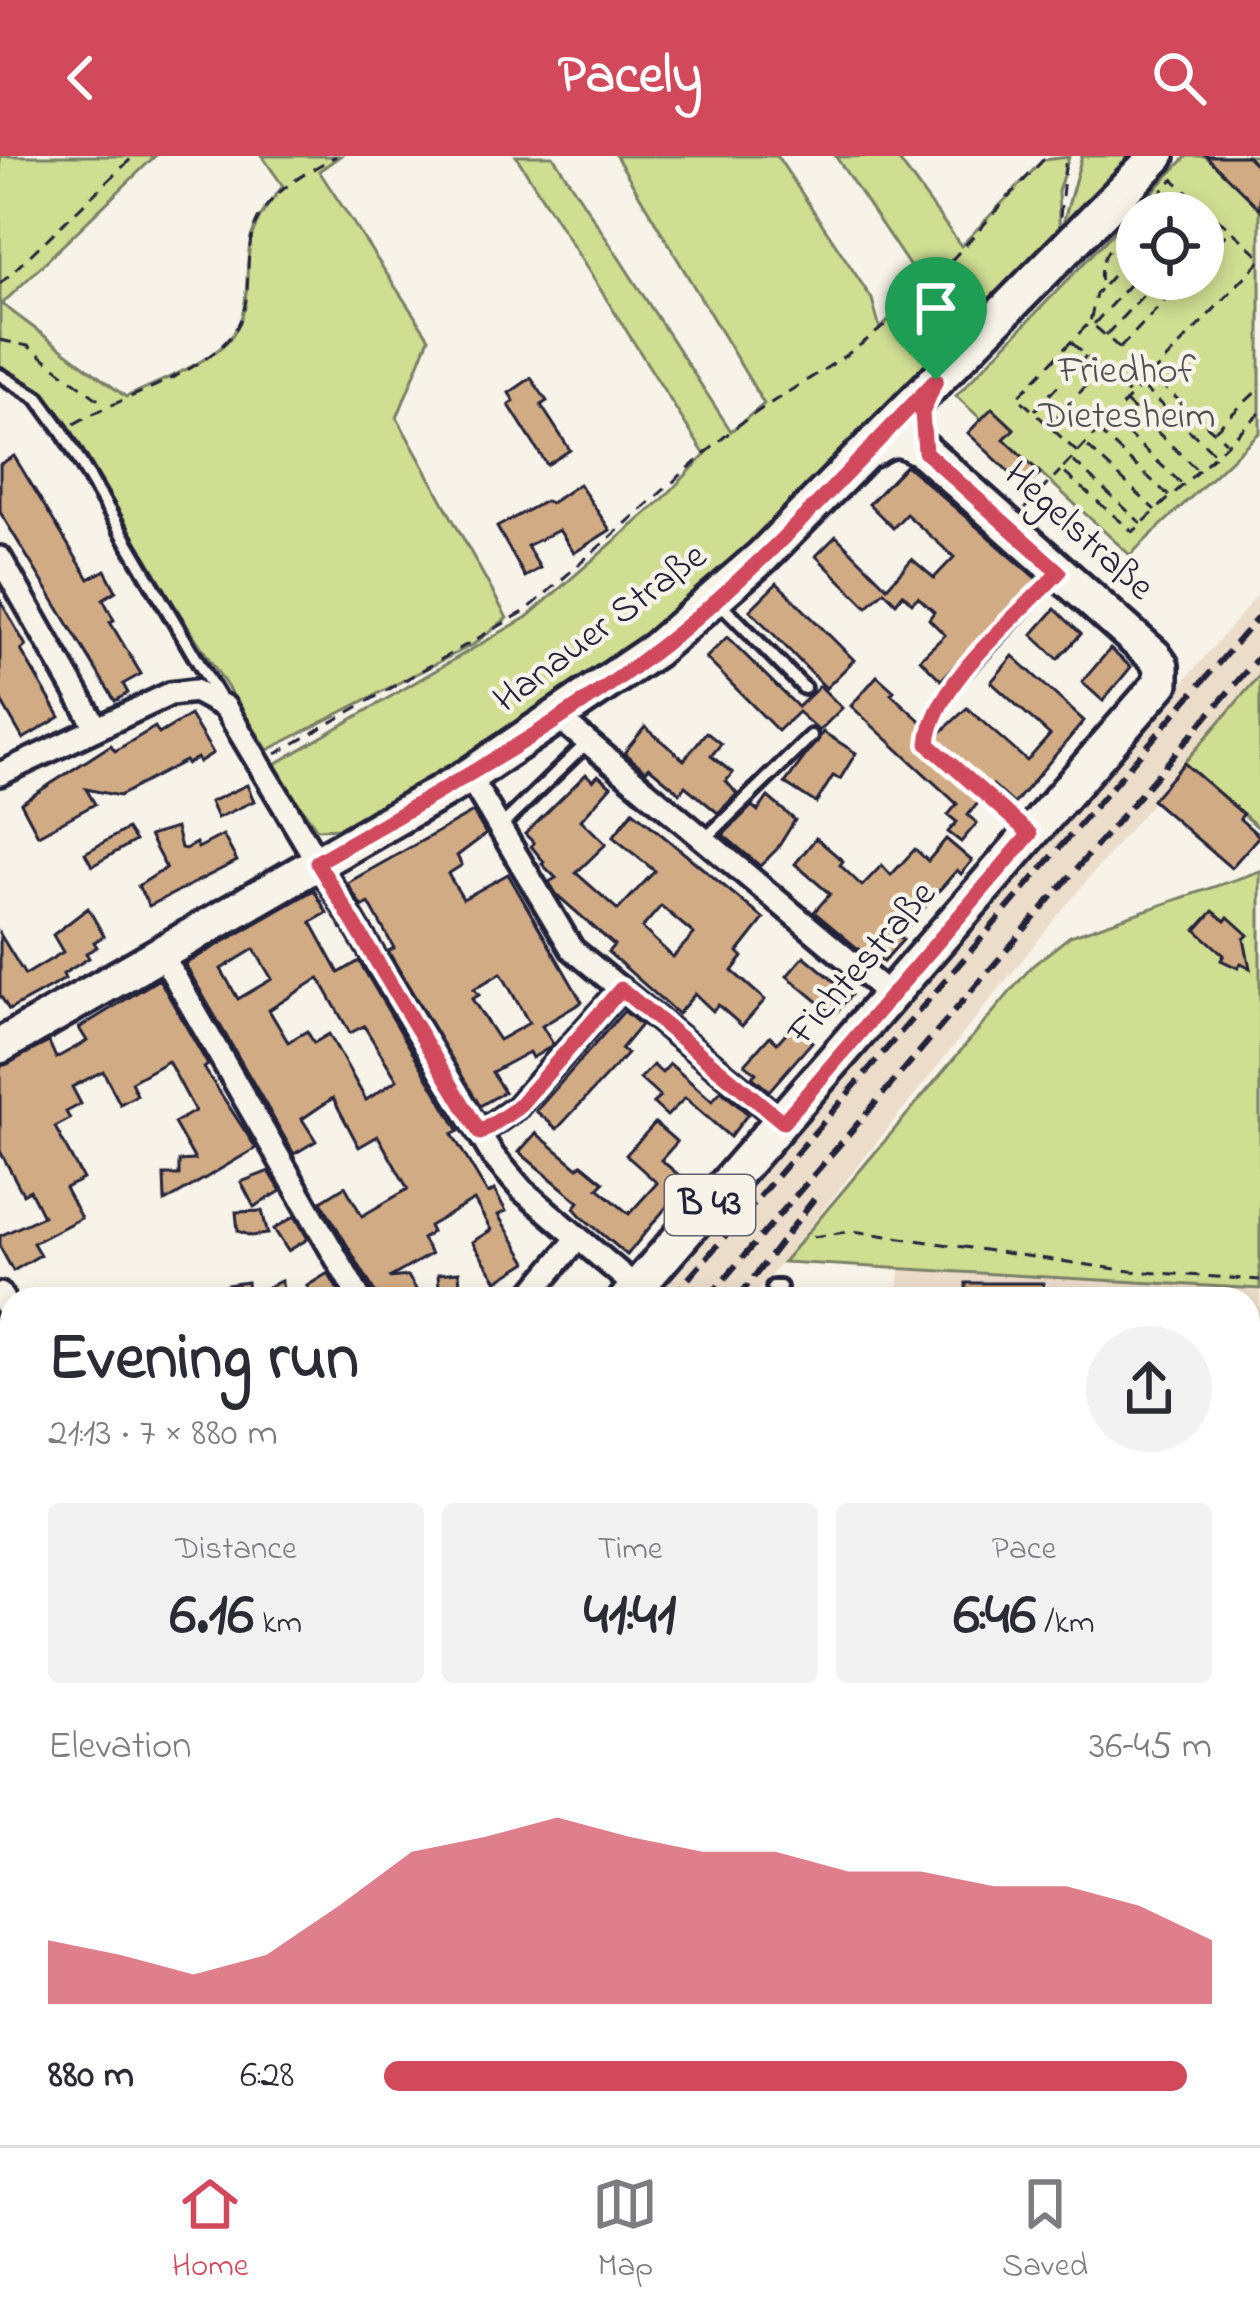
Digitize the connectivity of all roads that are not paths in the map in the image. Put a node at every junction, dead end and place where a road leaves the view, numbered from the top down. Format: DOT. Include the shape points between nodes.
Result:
graph roads {
  1 [pos="1156,156"];
  2 [pos="0,375"];
  3 [pos="936,380"];
  4 [pos="925,452"];
  5 [pos="861,459"];
  6 [pos="0,558"];
  7 [pos="1059,572"];
  8 [pos="717,599"];
  9 [pos="1161,682"];
  10 [pos="951,686"];
  11 [pos="804,688"];
  12 [pos="225,707"];
  13 [pos="560,718"];
  14 [pos="96,727"];
  15 [pos="811,736"];
  16 [pos="587,743"];
  17 [pos="0,774"];
  18 [pos="469,776"];
  19 [pos="498,829"];
  20 [pos="704,840"];
  21 [pos="317,862"];
  22 [pos="161,952"];
  23 [pos="621,989"];
  24 [pos="891,996"];
  25 [pos="0,1046"];
  26 [pos="783,1122"];
  27 [pos="480,1133"];
  28 [pos="578,1238"];
  29 [pos="353,1287"];
  30 [pos="537,1287"];
  31 [pos="616,1287"];
  32 [pos="625,1287"];
  1 -- 3 [label="main road, Hanauer Straße"];
  2 -- 12 [label="lane" via="38,398 62,431"];
  3 -- 4 [label="main road" via="922,413"];
  3 -- 5 [label="main road, Hanauer Straße"];
  4 -- 5 [label="main road" via="895,438"];
  4 -- 7 [label="main road, Hegelstraße / B 43"];
  5 -- 8 [label="main road, Hanauer Straße"];
  6 -- 14 [label="street"];
  7 -- 9 [label="main road, Hegelstraße / B 43" via="1154,656"];
  7 -- 10 [label="lane"];
  8 -- 11 [label="lane"];
  8 -- 13 [label="main road, Hanauer Straße"];
  9 -- 24 [label="main road, Fichtestraße / B 43"];
  12 -- 14 [label="street" via="184,691"];
  12 -- 21 [label="street"];
  13 -- 16 [label="street"];
  13 -- 18 [label="main road, Hanauer Straße"];
  14 -- 17 [label="street"];
  15 -- 20 [label="lane"];
  16 -- 19 [label="lane"];
  16 -- 20 [label="street"];
  18 -- 19 [label="street"];
  18 -- 21 [label="main road, Hanauer Straße"];
  19 -- 23 [label="street" via="572,949"];
  20 -- 24 [label="street"];
  21 -- 22 [label="main road, Hanauer Straße"];
  21 -- 27 [label="street"];
  22 -- 25 [label="main road, Hanauer Straße"];
  22 -- 29 [label="street"];
  23 -- 26 [label="street"];
  23 -- 27 [label="street" via="517,1108"];
  24 -- 26 [label="main road, Fichtestraße / B 43"];
  26 -- 32 [label="main road, Fichtestraße / B 43"];
  27 -- 28 [label="street" via="510,1178"];
  28 -- 30 [label="street"];
  28 -- 31 [label="street"];
}
